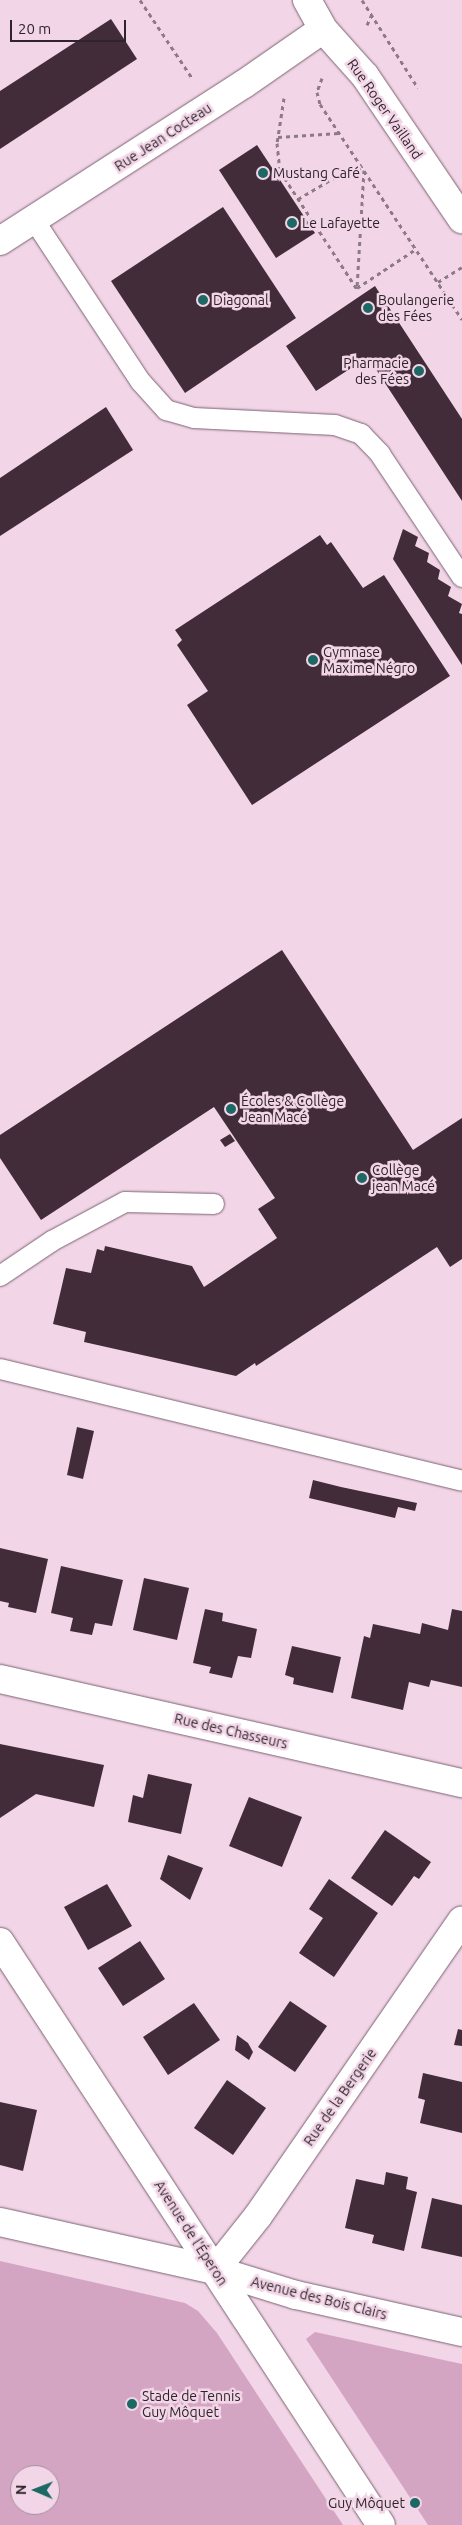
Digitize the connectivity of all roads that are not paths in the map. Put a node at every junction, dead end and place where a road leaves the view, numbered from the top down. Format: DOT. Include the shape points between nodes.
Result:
graph roads {
  1 [pos="307,0"];
  2 [pos="323,29"];
  3 [pos="462,219"];
  4 [pos="34,220"];
  5 [pos="0,241"];
  6 [pos="462,577"];
  7 [pos="214,1204"];
  8 [pos="0,1276"];
  9 [pos="0,1369"];
  10 [pos="462,1481"];
  11 [pos="0,1679"];
  12 [pos="462,1783"];
  13 [pos="462,1920"];
  14 [pos="0,1942"];
  15 [pos="0,2222"];
  16 [pos="215,2270"];
  17 [pos="462,2332"];
  18 [pos="381,2525"];
  1 -- 2 [label="street, Rue Roger Vailland"];
  2 -- 3 [label="street, Rue Roger Vailland" via="364,76"];
  2 -- 4 [label="street, Rue Jean Cocteau"];
  4 -- 5 [label="street, Rue Jean Cocteau"];
  4 -- 6 [label="lane" via="141,382 166,410 194,418 335,425 361,434 380,454"];
  7 -- 8 [label="lane" via="125,1202 52,1241"];
  9 -- 10 [label="lane"];
  11 -- 12 [label="street, Rue des Chasseurs"];
  13 -- 16 [label="street, Rue de la Bergerie" via="258,2216"];
  14 -- 16 [label="street, Avenue de l'Éperon"];
  15 -- 16 [label="street, Avenue des Bois Clairs"];
  16 -- 17 [label="street, Avenue des Bois Clairs" via="296,2295"];
  16 -- 18 [label="street, Avenue de l'Éperon"];
}
